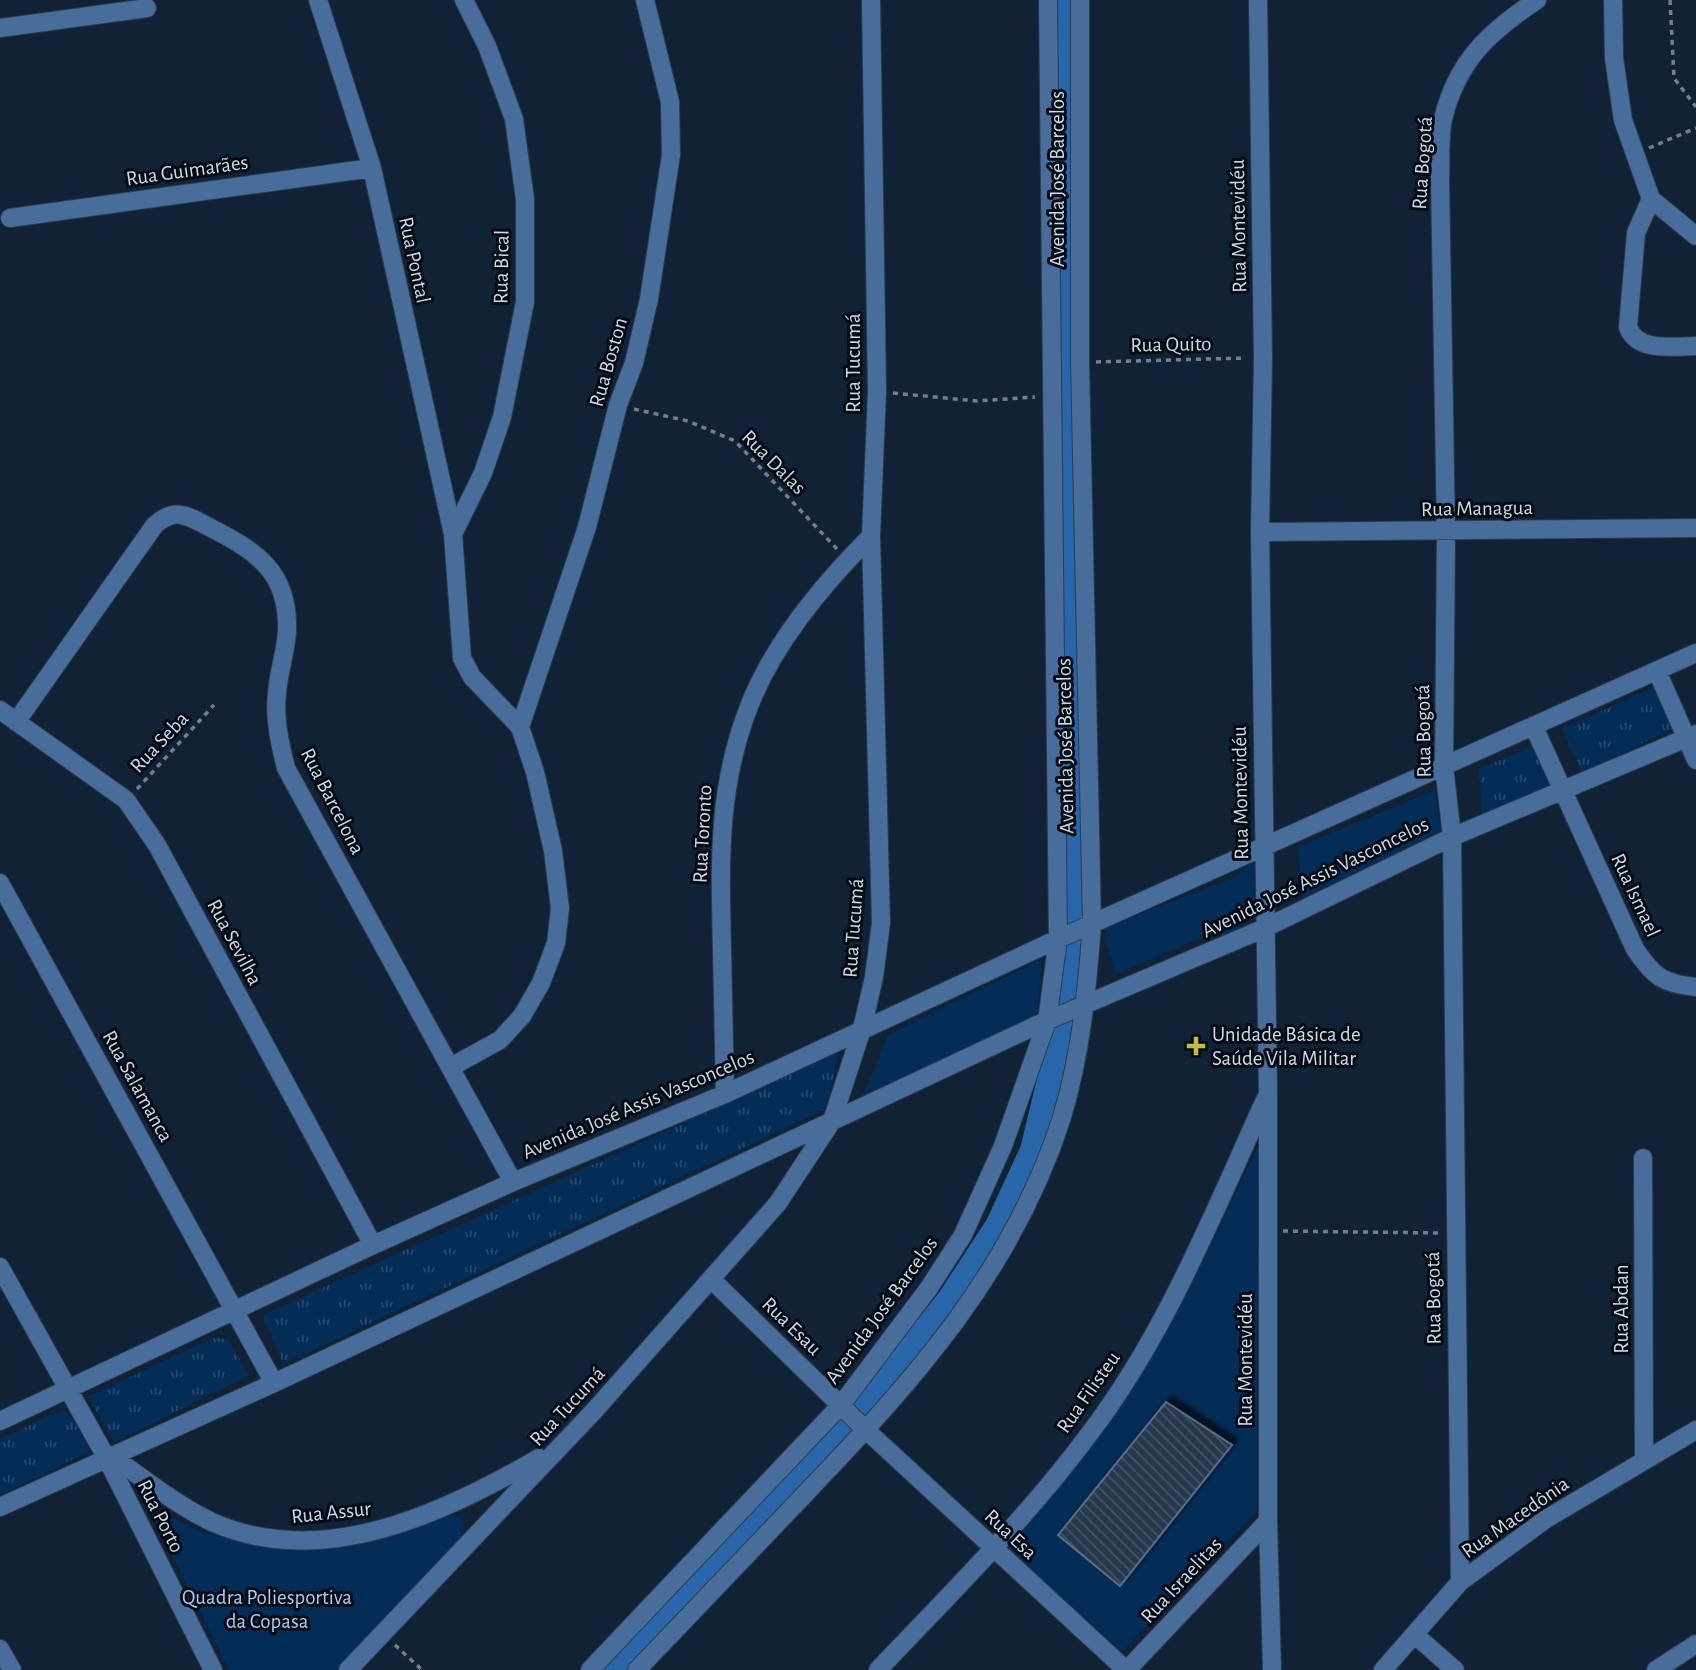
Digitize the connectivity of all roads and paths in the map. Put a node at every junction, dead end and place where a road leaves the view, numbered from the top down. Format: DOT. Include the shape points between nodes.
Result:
graph roads {
  1 [pos="318,0"];
  2 [pos="464,0"];
  3 [pos="645,0"];
  4 [pos="871,0"];
  5 [pos="1048,0"];
  6 [pos="1080,0"];
  7 [pos="1258,0"];
  8 [pos="1537,0"];
  9 [pos="1613,0"];
  10 [pos="1670,0"];
  11 [pos="147,8"];
  12 [pos="0,28"];
  13 [pos="1696,107"];
  14 [pos="1696,128"];
  15 [pos="1635,155"];
  16 [pos="372,168"];
  17 [pos="1651,199"];
  18 [pos="9,218"];
  19 [pos="1696,236"];
  20 [pos="1696,346"];
  21 [pos="1263,358"];
  22 [pos="1080,362"];
  23 [pos="877,391"];
  24 [pos="1051,396"];
  25 [pos="618,405"];
  26 [pos="1696,527"];
  27 [pos="1446,532"];
  28 [pos="1259,533"];
  29 [pos="453,534"];
  30 [pos="871,536"];
  31 [pos="848,560"];
  32 [pos="1696,653"];
  33 [pos="1657,671"];
  34 [pos="214,705"];
  35 [pos="0,710"];
  36 [pos="16,722"];
  37 [pos="520,727"];
  38 [pos="1534,727"];
  39 [pos="1691,736"];
  40 [pos="1696,760"];
  41 [pos="1444,766"];
  42 [pos="1564,791"];
  43 [pos="126,800"];
  44 [pos="1452,837"];
  45 [pos="1263,847"];
  46 [pos="0,883"];
  47 [pos="1086,927"];
  48 [pos="1265,928"];
  49 [pos="1060,938"];
  50 [pos="1696,987"];
  51 [pos="1067,1014"];
  52 [pos="862,1029"];
  53 [pos="451,1067"];
  54 [pos="725,1094"];
  55 [pos="1268,1094"];
  56 [pos="832,1121"];
  57 [pos="1643,1158"];
  58 [pos="513,1182"];
  59 [pos="1267,1231"];
  60 [pos="1455,1233"];
  61 [pos="373,1245"];
  62 [pos="0,1267"];
  63 [pos="712,1280"];
  64 [pos="236,1310"];
  65 [pos="274,1383"];
  66 [pos="69,1390"];
  67 [pos="853,1417"];
  68 [pos="0,1421"];
  69 [pos="1696,1430"];
  70 [pos="560,1447"];
  71 [pos="108,1456"];
  72 [pos="1644,1460"];
  73 [pos="472,1497"];
  74 [pos="0,1507"];
  75 [pos="1268,1521"];
  76 [pos="485,1523"];
  77 [pos="993,1549"];
  78 [pos="1460,1583"];
  79 [pos="384,1634"];
  80 [pos="1415,1635"];
  81 [pos="1696,1644"];
  82 [pos="0,1648"];
  83 [pos="12,1670"];
  84 [pos="214,1670"];
  85 [pos="348,1670"];
  86 [pos="422,1670"];
  87 [pos="590,1670"];
  88 [pos="638,1670"];
  89 [pos="878,1670"];
  90 [pos="1127,1670"];
  91 [pos="1272,1670"];
  92 [pos="1383,1670"];
  93 [pos="1455,1670"];
  94 [pos="1656,1670"];
  1 -- 16 [label="street, Rua Pontal"];
  2 -- 29 [label="street, Rua Bical" via="487,46 514,120 525,199 525,302 502,416 483,472"];
  3 -- 25 [label="street, Rua Boston" via="670,102 671,155 643,329"];
  4 -- 23 [label="street, Rua Tucumá"];
  5 -- 24 [label="street, Avenida José Barcelos"];
  6 -- 22 [label="street, Avenida José Barcelos"];
  7 -- 21 [label="street, Rua Montevidéu"];
  8 -- 27 [label="street, Rua Bogotá" via="1485,38 1463,68 1443,120"];
  9 -- 15 [label="street" via="1614,58 1623,120"];
  10 -- 13 [label="path" via="1674,78"];
  11 -- 12 [label="street"];
  14 -- 15 [label="path"];
  15 -- 17 [label="street"];
  16 -- 18 [label="street, Rua Guimarães"];
  16 -- 29 [label="street, Rua Pontal"];
  17 -- 19 [label="street"];
  17 -- 20 [label="street" via="1633,251 1630,333 1644,344"];
  21 -- 22 [label="path, Rua Quito"];
  21 -- 28 [label="street, Rua Montevidéu"];
  22 -- 47 [label="street, Avenida José Barcelos"];
  23 -- 24 [label="path" via="977,401"];
  23 -- 30 [label="street, Rua Tucumá"];
  24 -- 49 [label="street, Avenida José Barcelos"];
  25 -- 31 [label="path, Rua Dalas" via="688,421 735,441"];
  25 -- 37 [label="street, Rua Boston" via="587,527"];
  26 -- 27 [label="street, Rua Managua"];
  27 -- 28 [label="street, Rua Managua"];
  27 -- 41 [label="street, Rua Bogotá"];
  28 -- 45 [label="street, Rua Montevidéu"];
  29 -- 37 [label="street" via="462,658 472,677"];
  30 -- 31 [label="street, Rua Toronto"];
  30 -- 52 [label="street, Rua Tucumá" via="881,923"];
  31 -- 54 [label="street, Rua Toronto" via="809,606 750,702 723,798"];
  32 -- 33 [label="street"];
  33 -- 38 [label="street"];
  33 -- 39 [label="street"];
  34 -- 43 [label="path, Rua Seba"];
  35 -- 36 [label="street, Rua Sevilha"];
  36 -- 43 [label="street, Rua Sevilha"];
  36 -- 53 [label="street, Rua Barcelona" via="165,516 192,518 252,553 274,572 285,596 287,632 276,695 286,768"];
  37 -- 53 [label="street" via="553,851 560,908 556,943 522,1016 500,1040"];
  38 -- 41 [label="street"];
  38 -- 42 [label="street"];
  39 -- 40 [label="street"];
  39 -- 42 [label="street, Avenida José Assis Vasconcelos"];
  41 -- 44 [label="street, Rua Bogotá"];
  41 -- 45 [label="street"];
  42 -- 44 [label="street, Avenida José Assis Vasconcelos"];
  42 -- 50 [label="street, Rua Ismael" via="1635,949 1650,972 1673,985"];
  43 -- 61 [label="street, Rua Sevilha" via="157,845"];
  44 -- 48 [label="street, Avenida José Assis Vasconcelos"];
  44 -- 60 [label="street, Rua Bogotá"];
  45 -- 47 [label="street"];
  45 -- 48 [label="street, Rua Montevidéu"];
  46 -- 64 [label="street, Rua Salamanca"];
  47 -- 49 [label="street, Avenida José Assis Vasconcelos"];
  47 -- 51 [label="street, Avenida José Barcelos"];
  48 -- 51 [label="street, Avenida José Assis Vasconcelos"];
  48 -- 55 [label="street, Rua Montevidéu"];
  49 -- 51 [label="street, Avenida José Barcelos"];
  49 -- 52 [label="street, Avenida José Assis Vasconcelos"];
  51 -- 56 [label="street, Avenida José Assis Vasconcelos"];
  51 -- 67 [label="street, Avenida José Barcelos" via="963,1235"];
  51 -- 67 [label="street, Avenida José Barcelos" via="1074,1073 1061,1119 1019,1221 992,1272 925,1364"];
  52 -- 54 [label="street, Avenida José Assis Vasconcelos"];
  52 -- 56 [label="street, Rua Tucumá"];
  53 -- 58 [label="street, Rua Barcelona"];
  54 -- 58 [label="street, Avenida José Assis Vasconcelos"];
  55 -- 59 [label="street, Rua Montevidéu"];
  55 -- 77 [label="street, Rua Filisteu" via="1176,1293 1133,1370 1090,1433"];
  56 -- 63 [label="street, Rua Tucumá" via="778,1203"];
  56 -- 65 [label="street, Avenida José Assis Vasconcelos"];
  57 -- 72 [label="street, Rua Abdan"];
  58 -- 61 [label="street, Avenida José Assis Vasconcelos"];
  59 -- 60 [label="path"];
  59 -- 75 [label="street, Rua Montevidéu"];
  60 -- 78 [label="street, Rua Bogotá"];
  61 -- 64 [label="street, Avenida José Assis Vasconcelos"];
  62 -- 66 [label="street"];
  63 -- 67 [label="street, Rua Esau"];
  63 -- 70 [label="street, Rua Tucumá"];
  64 -- 65 [label="street"];
  64 -- 66 [label="street, Avenida José Assis Vasconcelos"];
  65 -- 71 [label="street, Avenida José Assis Vasconcelos"];
  66 -- 68 [label="street, Avenida José Assis Vasconcelos"];
  66 -- 71 [label="street, Rua Porto"];
  67 -- 77 [label="street, Rua Esa"];
  67 -- 87 [label="street, Avenida José Barcelos"];
  67 -- 88 [label="street, Avenida José Barcelos"];
  69 -- 72 [label="street, Rua Macedônia"];
  70 -- 73 [label="street, Rua Assur"];
  70 -- 76 [label="street, Rua Tucumá"];
  71 -- 73 [label="street, Rua Assur" via="203,1517 260,1537 290,1541 385,1529"];
  71 -- 74 [label="street, Avenida José Assis Vasconcelos"];
  71 -- 84 [label="street, Rua Porto"];
  72 -- 78 [label="street, Rua Macedônia" via="1546,1519"];
  73 -- 76 [label="street"];
  75 -- 90 [label="street, Rua Israelitas"];
  75 -- 91 [label="street, Rua Montevidéu"];
  76 -- 79 [label="street, Rua Tucumá"];
  77 -- 89 [label="street, Rua Filisteu"];
  77 -- 90 [label="street, Rua Esa"];
  78 -- 80 [label="street, Rua Macedônia"];
  79 -- 85 [label="street, Rua Tucumá"];
  79 -- 86 [label="path"];
  80 -- 92 [label="street, Rua Macedônia"];
  80 -- 93 [label="street"];
  81 -- 94 [label="street"];
  82 -- 83 [label="street"];
}
